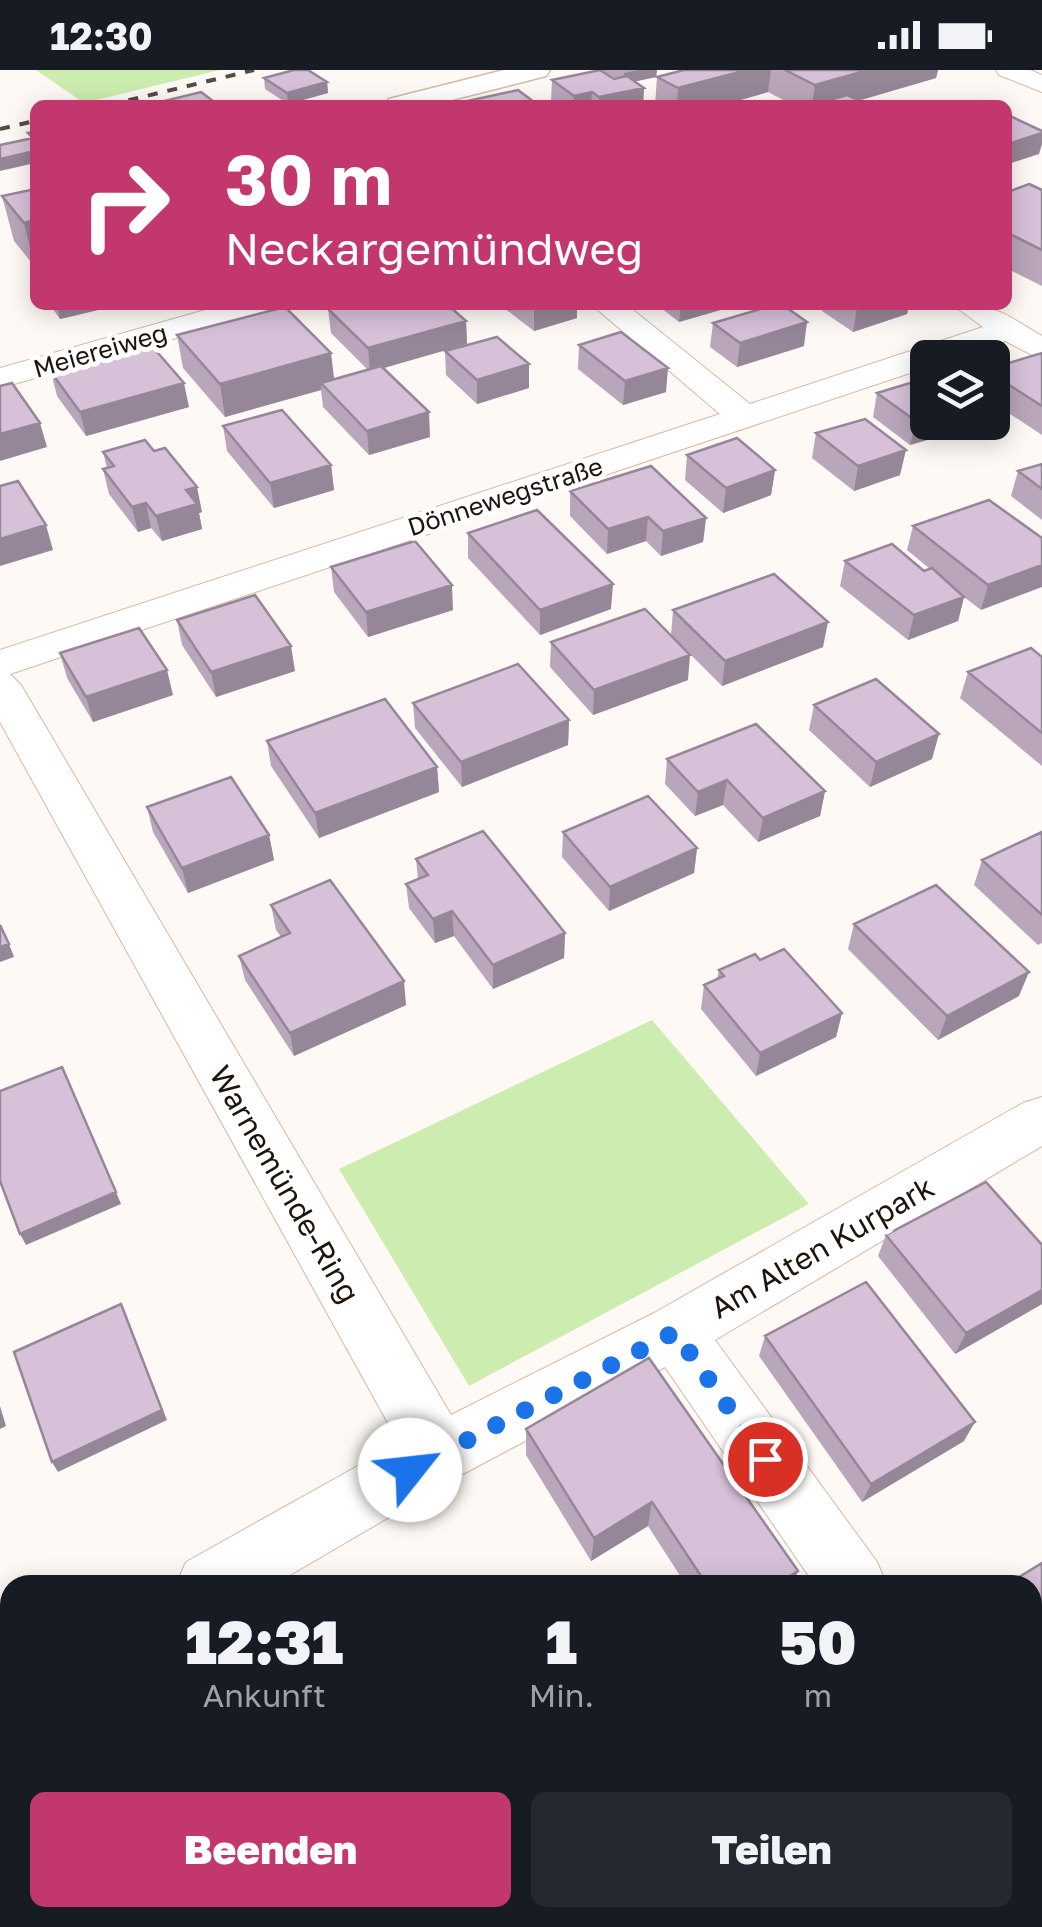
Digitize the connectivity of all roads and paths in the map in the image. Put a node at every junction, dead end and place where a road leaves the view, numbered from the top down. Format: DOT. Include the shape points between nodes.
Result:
graph roads {
  1 [pos="536,70"];
  2 [pos="1008,70"];
  3 [pos="1042,84"];
  4 [pos="419,100"];
  5 [pos="239,310"];
  6 [pos="614,310"];
  7 [pos="978,310"];
  8 [pos="1010,329"];
  9 [pos="1042,350"];
  10 [pos="0,378"];
  11 [pos="744,416"];
  12 [pos="0,664"];
  13 [pos="0,685"];
  14 [pos="1042,1119"];
  15 [pos="675,1332"];
  16 [pos="439,1454"];
  17 [pos="227,1575"];
  18 [pos="847,1575"];
  1 -- 4 [label="street"];
  2 -- 3 [label="street"];
  5 -- 10 [label="street, Meiereiweg"];
  6 -- 11 [label="street"];
  7 -- 8 [label="street"];
  8 -- 9 [label="street"];
  8 -- 11 [label="street, Dönnewegstraße"];
  11 -- 12 [label="street, Dönnewegstraße"];
  13 -- 16 [label="street, Warnemünde-Ring"];
  14 -- 15 [label="street, Am Alten Kurpark"];
  15 -- 16 [label="street, Am Alten Kurpark"];
  15 -- 18 [label="street"];
  16 -- 17 [label="street"];
}
